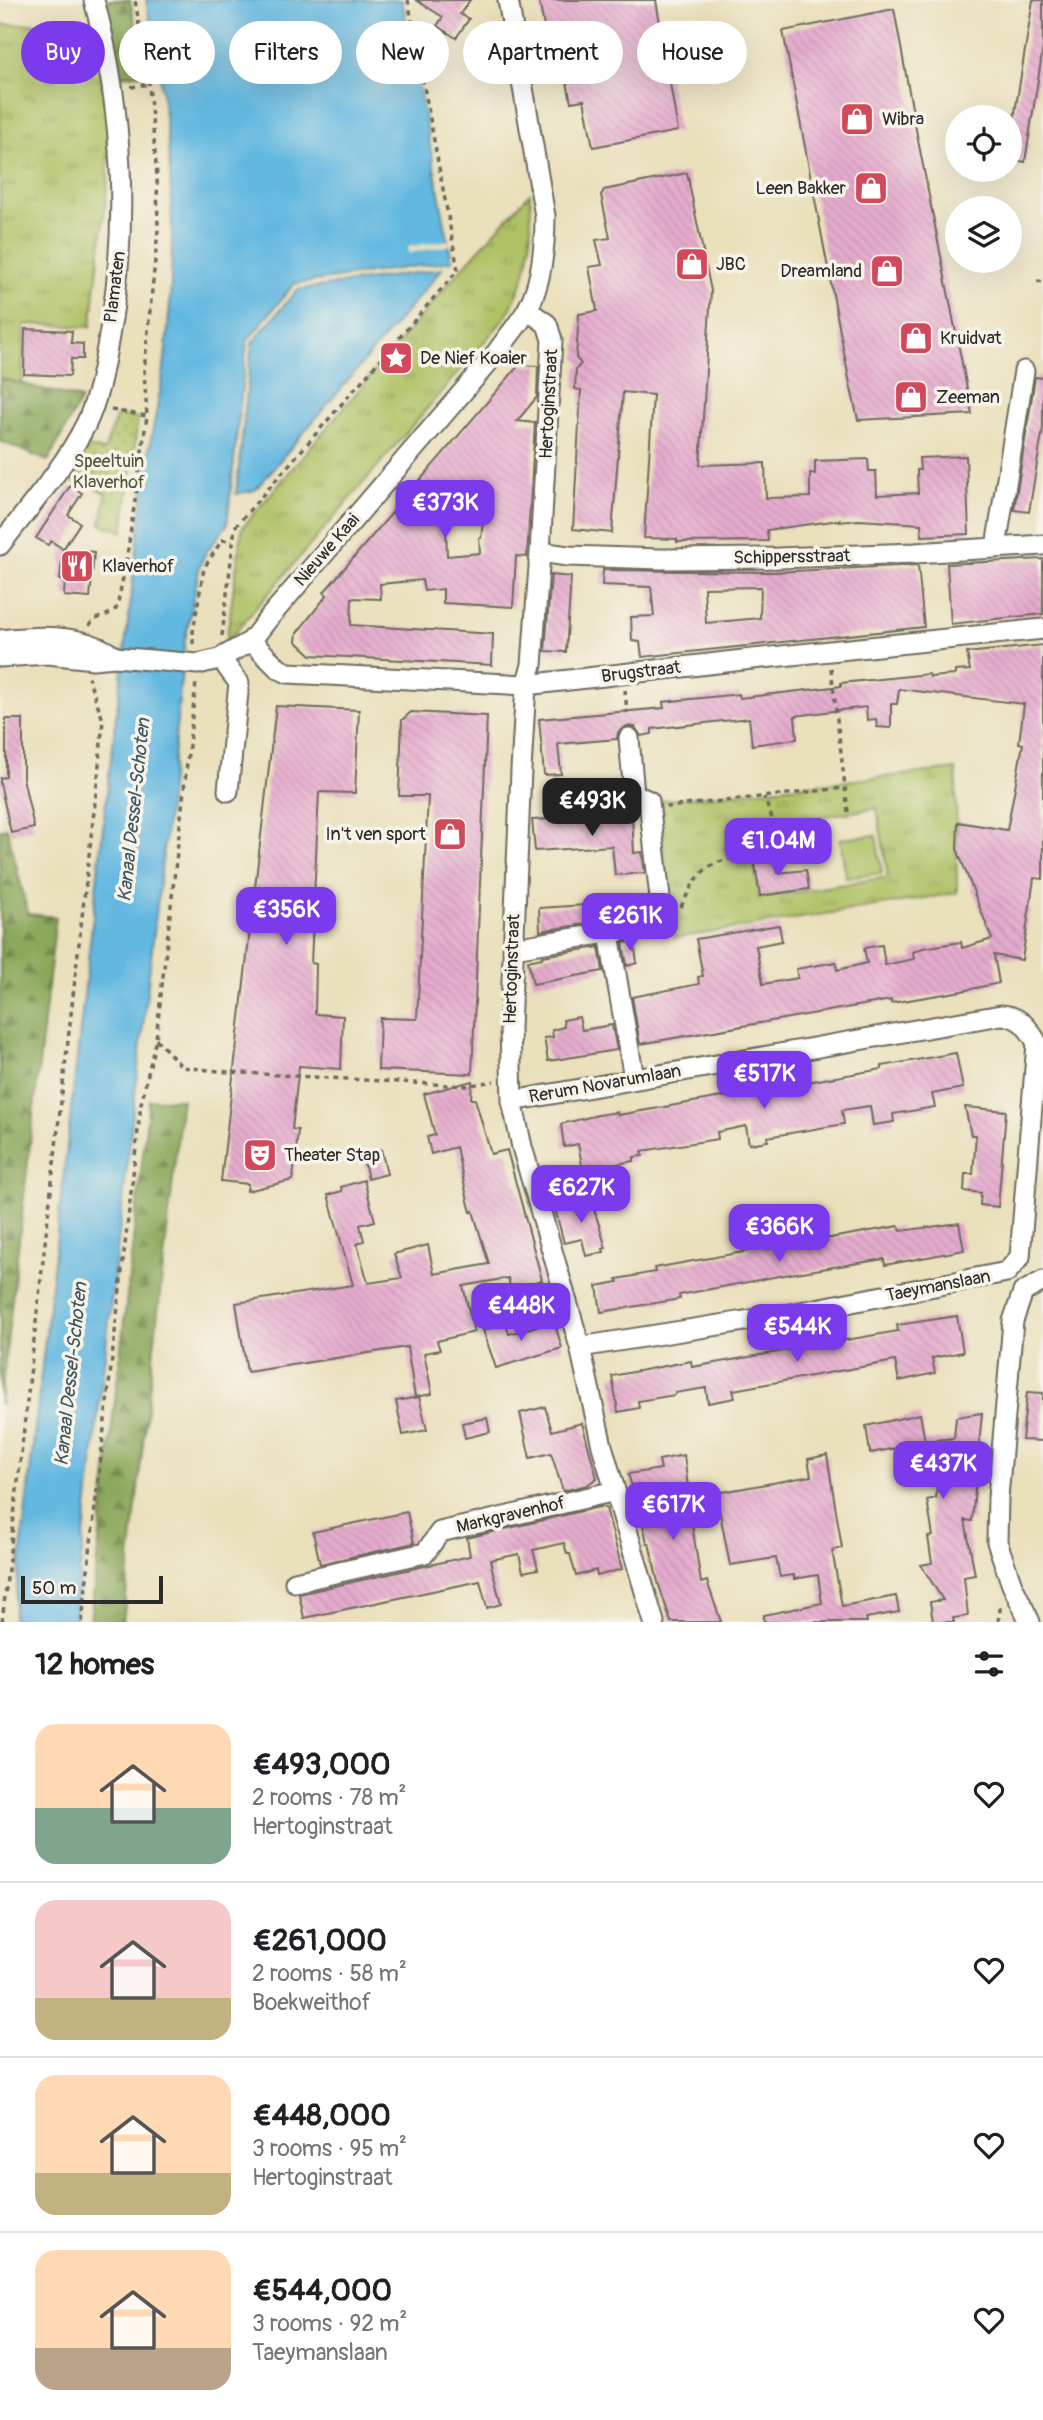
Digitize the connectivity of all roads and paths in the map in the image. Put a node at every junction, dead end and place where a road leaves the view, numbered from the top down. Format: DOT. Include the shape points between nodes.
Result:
graph roads {
  1 [pos="94,0"];
  2 [pos="135,0"];
  3 [pos="408,0"];
  4 [pos="508,0"];
  5 [pos="1037,281"];
  6 [pos="1043,282"];
  7 [pos="527,310"];
  8 [pos="1024,371"];
  9 [pos="92,407"];
  10 [pos="146,416"];
  11 [pos="232,541"];
  12 [pos="0,545"];
  13 [pos="1043,545"];
  14 [pos="996,547"];
  15 [pos="540,552"];
  16 [pos="87,629"];
  17 [pos="1043,629"];
  18 [pos="0,640"];
  19 [pos="251,641"];
  20 [pos="829,652"];
  21 [pos="0,657"];
  22 [pos="118,657"];
  23 [pos="223,663"];
  24 [pos="192,664"];
  25 [pos="85,670"];
  26 [pos="526,685"];
  27 [pos="629,738"];
  28 [pos="845,788"];
  29 [pos="228,791"];
  30 [pos="764,797"];
  31 [pos="650,809"];
  32 [pos="848,812"];
  33 [pos="663,924"];
  34 [pos="607,934"];
  35 [pos="513,948"];
  36 [pos="156,1039"];
  37 [pos="511,1077"];
  38 [pos="634,1078"];
  39 [pos="512,1101"];
  40 [pos="1007,1272"];
  41 [pos="1043,1281"];
  42 [pos="580,1347"];
  43 [pos="615,1491"];
  44 [pos="295,1582"];
  45 [pos="2,1622"];
  46 [pos="82,1622"];
  47 [pos="654,1622"];
  48 [pos="1030,1622"];
  1 -- 9 [label="street, Plamaten" via="112,90 121,170 121,232 114,310 102,379"];
  2 -- 10 [label="path" via="157,176 158,230 144,371"];
  3 -- 11 [label="path" via="458,270 235,527"];
  4 -- 7 [label="street, Nieuwe Kaai" via="545,216 545,245"];
  5 -- 6 [label="path"];
  7 -- 15 [label="street, Hertoginstraat" via="547,324 552,340"];
  7 -- 19 [label="street, Nieuwe Kaai" via="489,362"];
  8 -- 14 [label="street"];
  9 -- 10 [label="path"];
  9 -- 12 [label="street, Plamaten" via="64,464"];
  10 -- 16 [label="path" via="117,607 92,620"];
  11 -- 23 [label="path"];
  11 -- 24 [label="path" via="222,540 204,568"];
  13 -- 14 [label="street, Schippersstraat"];
  14 -- 15 [label="street, Schippersstraat" via="728,559"];
  15 -- 26 [label="street, Hertoginstraat" via="532,665"];
  17 -- 20 [label="street, Brugstraat"];
  18 -- 22 [label="street" via="67,638"];
  19 -- 23 [label="street, Nieuwe Kaai"];
  19 -- 26 [label="street, Brugstraat" via="288,673"];
  20 -- 26 [label="street, Brugstraat"];
  20 -- 28 [label="path"];
  21 -- 22 [label="street"];
  22 -- 24 [label="street"];
  23 -- 24 [label="street"];
  23 -- 29 [label="street" via="239,683"];
  24 -- 36 [label="path"];
  25 -- 45 [label="path" via="103,720"];
  26 -- 35 [label="street, Hertoginstraat"];
  27 -- 31 [label="street" via="635,794 649,801"];
  28 -- 30 [label="path"];
  28 -- 32 [label="path"];
  30 -- 31 [label="path"];
  30 -- 33 [label="path" via="774,829 768,844 706,869 672,922"];
  31 -- 33 [label="street"];
  33 -- 34 [label="street"];
  34 -- 35 [label="street"];
  34 -- 38 [label="street"];
  35 -- 37 [label="street, Hertoginstraat"];
  36 -- 37 [label="path" via="182,1067 228,1072 466,1086"];
  36 -- 46 [label="path" via="141,1104"];
  37 -- 39 [label="street, Hertoginstraat"];
  38 -- 39 [label="street, Rerum Novarumlaan"];
  38 -- 40 [label="street, Rerum Novarumlaan" via="1012,1016 1027,1026 1037,1043 1020,1257"];
  39 -- 42 [label="street, Hertoginstraat"];
  40 -- 42 [label="street, Taeymanslaan" via="795,1313"];
  41 -- 48 [label="street" via="1023,1292 1013,1321 998,1498 997,1542"];
  42 -- 43 [label="street, Hertoginstraat"];
  43 -- 44 [label="street, Markgravenhof" via="440,1532 425,1553"];
  43 -- 47 [label="street, Hertoginstraat"];
}
